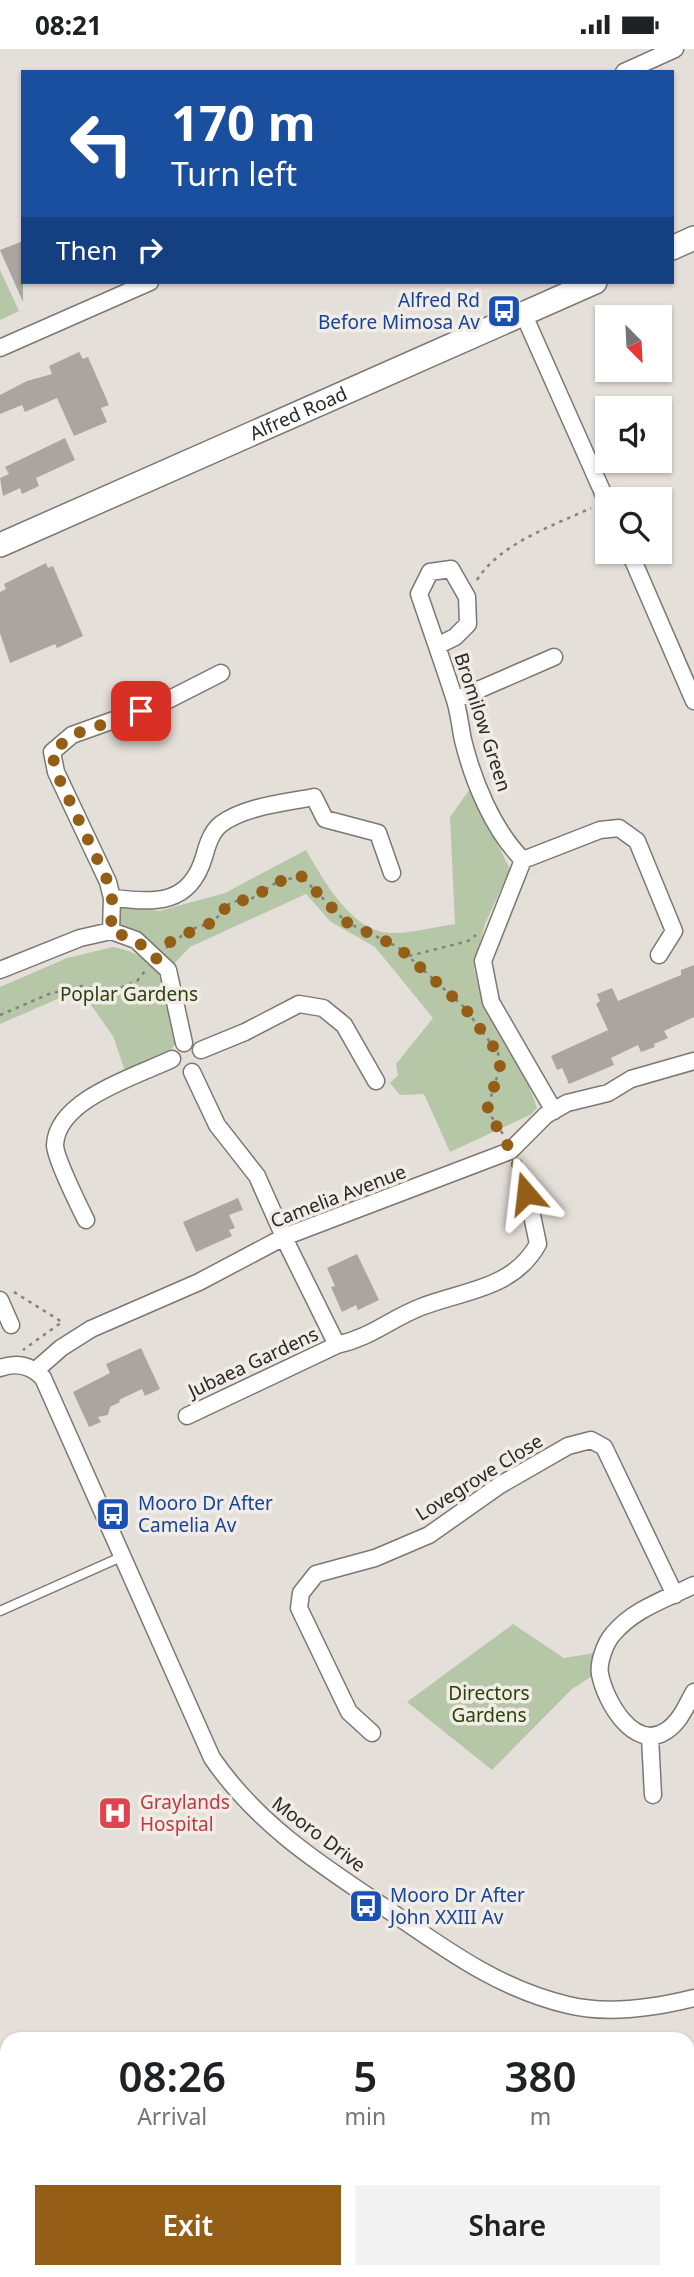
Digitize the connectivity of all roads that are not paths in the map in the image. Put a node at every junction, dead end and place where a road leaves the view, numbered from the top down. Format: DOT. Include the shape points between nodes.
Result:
graph roads {
  1 [pos="675,49"];
  2 [pos="628,70"];
  3 [pos="694,239"];
  4 [pos="674,247"];
  5 [pos="145,284"];
  6 [pos="590,284"];
  7 [pos="523,313"];
  8 [pos="0,348"];
  9 [pos="600,487"];
  10 [pos="0,545"];
  11 [pos="635,564"];
  12 [pos="436,646"];
  13 [pos="554,657"];
  14 [pos="221,673"];
  15 [pos="455,700"];
  16 [pos="694,701"];
  17 [pos="523,860"];
  18 [pos="391,873"];
  19 [pos="112,898"];
  20 [pos="111,931"];
  21 [pos="659,955"];
  22 [pos="0,970"];
  23 [pos="184,1043"];
  24 [pos="201,1050"];
  25 [pos="172,1059"];
  26 [pos="694,1061"];
  27 [pos="192,1072"];
  28 [pos="376,1081"];
  29 [pos="554,1111"];
  30 [pos="529,1201"];
  31 [pos="86,1220"];
  32 [pos="284,1237"];
  33 [pos="6,1295"];
  34 [pos="11,1325"];
  35 [pos="337,1345"];
  36 [pos="0,1368"];
  37 [pos="36,1370"];
  38 [pos="187,1416"];
  39 [pos="121,1557"];
  40 [pos="694,1585"];
  41 [pos="674,1595"];
  42 [pos="0,1611"];
  43 [pos="694,1692"];
  44 [pos="372,1733"];
  45 [pos="650,1737"];
  46 [pos="653,1795"];
  47 [pos="694,1998"];
  1 -- 2 [label="street"];
  3 -- 4 [label="main road"];
  5 -- 8 [label="street"];
  6 -- 7 [label="main road, Alfred Road"];
  7 -- 9 [label="street"];
  7 -- 10 [label="main road, Alfred Road"];
  11 -- 16 [label="street"];
  12 -- 12 [label="street, Bromilow Green" via="419,594 430,572 451,569 467,597 468,624"];
  12 -- 15 [label="street, Bromilow Green"];
  13 -- 15 [label="street"];
  14 -- 19 [label="street" via="164,702 72,735 52,752 56,772"];
  15 -- 17 [label="street, Bromilow Green" via="485,802 509,846"];
  17 -- 21 [label="street" via="600,829 619,828 637,841 674,931"];
  17 -- 29 [label="street" via="483,961 491,1002"];
  18 -- 19 [label="street" via="378,833 325,819 314,797 257,808 220,825 208,841 195,877 181,891 159,902"];
  19 -- 20 [label="street"];
  20 -- 22 [label="street" via="79,938"];
  20 -- 23 [label="street" via="136,940 168,971"];
  23 -- 24 [label="street"];
  23 -- 25 [label="street" via="175,1049"];
  24 -- 27 [label="street" via="203,1060"];
  24 -- 28 [label="street" via="299,1004 323,1008 344,1025"];
  25 -- 27 [label="street" via="182,1072"];
  25 -- 31 [label="street" via="80,1103 61,1121 55,1147"];
  26 -- 29 [label="street, Camelia Avenue" via="631,1079 608,1093"];
  27 -- 32 [label="street, Jubaea Gardens" via="217,1125 257,1176"];
  29 -- 32 [label="street, Camelia Avenue" via="510,1150"];
  30 -- 35 [label="street, Jubaea Gardens" via="538,1244 529,1260 494,1285 420,1307 363,1339"];
  32 -- 35 [label="street, Jubaea Gardens"];
  32 -- 37 [label="street, Camelia Avenue" via="199,1282 91,1329"];
  33 -- 34 [label="street"];
  35 -- 38 [label="street, Jubaea Gardens"];
  36 -- 37 [label="street" via="21,1364"];
  37 -- 39 [label="street, Mooro Drive" via="49,1388"];
  39 -- 42 [label="lane"];
  39 -- 47 [label="street, Mooro Drive" via="212,1758 239,1795 279,1834 465,1962 512,1987 571,2006 603,2010"];
  40 -- 41 [label="street"];
  41 -- 44 [label="street, Lovegrove Close" via="604,1447 591,1440 568,1446 500,1485 429,1535 374,1558 316,1574 301,1593 299,1608 349,1712"];
  41 -- 45 [label="street" via="635,1612 610,1636 600,1664 600,1675 618,1716 638,1734"];
  43 -- 45 [label="street" via="678,1720"];
  45 -- 46 [label="street"];
}
